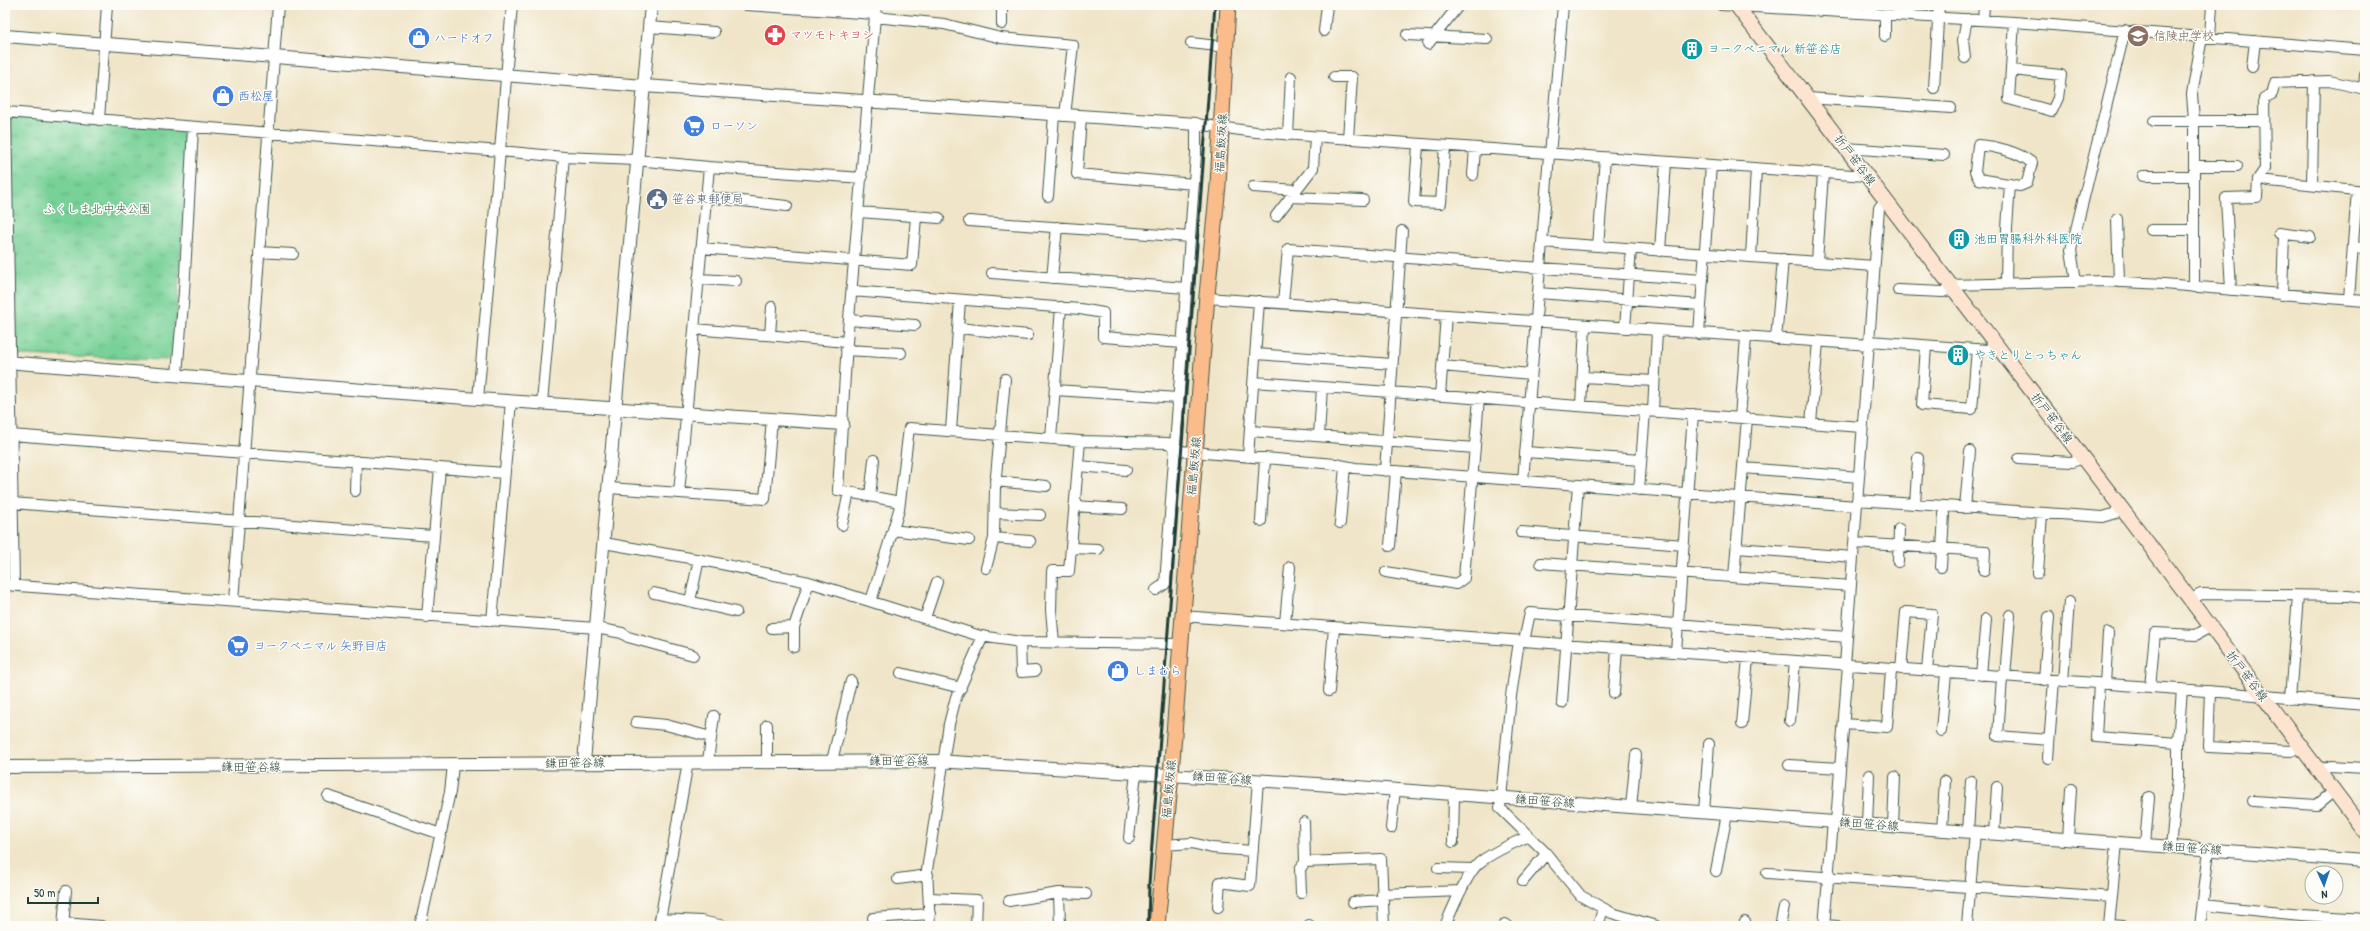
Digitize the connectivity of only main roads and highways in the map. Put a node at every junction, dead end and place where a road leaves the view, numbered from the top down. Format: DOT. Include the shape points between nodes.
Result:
graph roads {
  1 [pos="1228,5"];
  2 [pos="1736,6"];
  3 [pos="2365,832"];
  4 [pos="1157,926"];
  1 -- 4 [label="main road, 福島飯坂線" via="1218,185"];
  2 -- 3 [label="main road, 折戸笹谷線" via="2123,510"];
}
